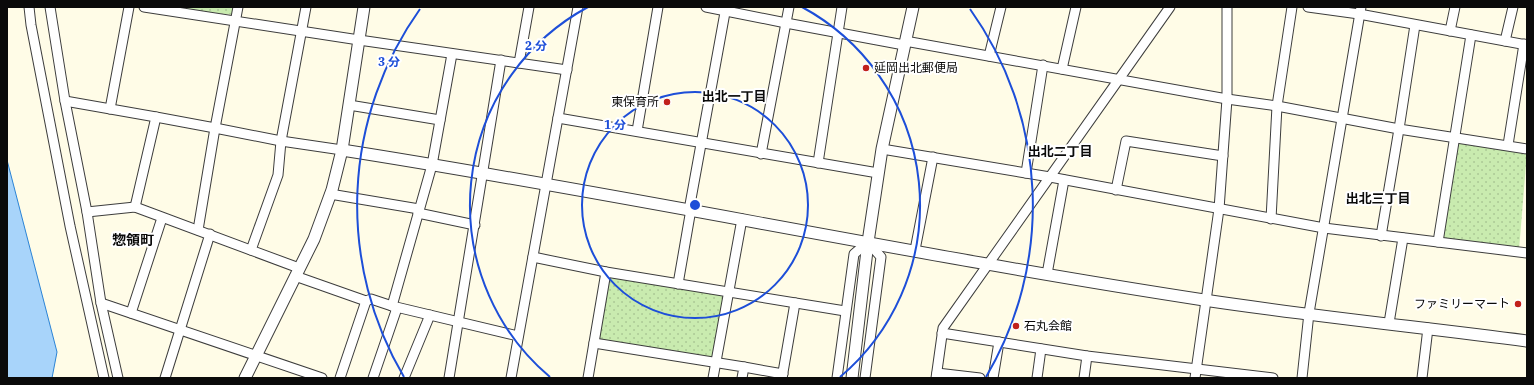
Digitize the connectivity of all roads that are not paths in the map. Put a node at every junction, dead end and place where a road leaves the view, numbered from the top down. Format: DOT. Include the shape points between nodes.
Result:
graph roads {
  1 [pos="29,7"];
  2 [pos="50,7"];
  3 [pos="129,7"];
  4 [pos="144,7"];
  5 [pos="238,7"];
  6 [pos="306,7"];
  7 [pos="364,7"];
  8 [pos="529,7"];
  9 [pos="578,7"];
  10 [pos="658,7"];
  11 [pos="706,7"];
  12 [pos="789,7"];
  13 [pos="842,7"];
  14 [pos="913,7"];
  15 [pos="1001,7"];
  16 [pos="1076,7"];
  17 [pos="1227,7"];
  18 [pos="1292,7"];
  19 [pos="1308,7"];
  20 [pos="1455,7"];
  21 [pos="1513,7"];
  22 [pos="1166,8"];
  23 [pos="725,9"];
  24 [pos="1360,11"];
  25 [pos="235,21"];
  26 [pos="786,24"];
  27 [pos="1415,25"];
  28 [pos="302,31"];
  29 [pos="1450,31"];
  30 [pos="838,33"];
  31 [pos="1471,35"];
  32 [pos="359,40"];
  33 [pos="1505,41"];
  34 [pos="905,43"];
  35 [pos="1526,44"];
  36 [pos="452,54"];
  37 [pos="990,56"];
  38 [pos="502,60"];
  39 [pos="519,63"];
  40 [pos="1043,66"];
  41 [pos="1062,69"];
  42 [pos="567,70"];
  43 [pos="1118,79"];
  44 [pos="1227,99"];
  45 [pos="65,101"];
  46 [pos="349,105"];
  47 [pos="1277,106"];
  48 [pos="110,109"];
  49 [pos="156,117"];
  50 [pos="558,118"];
  51 [pos="1343,118"];
  52 [pos="440,120"];
  53 [pos="215,128"];
  54 [pos="1399,128"];
  55 [pos="637,131"];
  56 [pos="1455,138"];
  57 [pos="282,141"];
  58 [pos="702,143"];
  59 [pos="1508,145"];
  60 [pos="882,149"];
  61 [pos="1527,149"];
  62 [pos="342,150"];
  63 [pos="761,154"];
  64 [pos="1223,156"];
  65 [pos="933,157"];
  66 [pos="818,163"];
  67 [pos="432,165"];
  68 [pos="1026,173"];
  69 [pos="483,174"];
  70 [pos="878,174"];
  71 [pos="1050,177"];
  72 [pos="1064,180"];
  73 [pos="546,184"];
  74 [pos="1116,190"];
  75 [pos="330,194"];
  76 [pos="135,207"];
  77 [pos="1219,209"];
  78 [pos="689,210"];
  79 [pos="419,211"];
  80 [pos="87,212"];
  81 [pos="162,218"];
  82 [pos="742,219"];
  83 [pos="1271,219"];
  84 [pos="475,225"];
  85 [pos="1324,228"];
  86 [pos="198,230"];
  87 [pos="210,234"];
  88 [pos="1381,236"];
  89 [pos="1402,238"];
  90 [pos="868,242"];
  91 [pos="1438,242"];
  92 [pos="251,250"];
  93 [pos="915,250"];
  94 [pos="1527,253"];
  95 [pos="533,257"];
  96 [pos="988,264"];
  97 [pos="297,272"];
  98 [pos="606,272"];
  99 [pos="1047,274"];
  100 [pos="678,284"];
  101 [pos="730,292"];
  102 [pos="1207,300"];
  103 [pos="366,301"];
  104 [pos="101,303"];
  105 [pos="795,303"];
  106 [pos="394,307"];
  107 [pos="846,311"];
  108 [pos="131,313"];
  109 [pos="1309,314"];
  110 [pos="430,315"];
  111 [pos="459,322"];
  112 [pos="1389,323"];
  113 [pos="1428,328"];
  114 [pos="180,329"];
  115 [pos="942,333"];
  116 [pos="518,336"];
  117 [pos="1527,341"];
  118 [pos="998,342"];
  119 [pos="594,343"];
  120 [pos="1041,349"];
  121 [pos="256,356"];
  122 [pos="1087,356"];
  123 [pos="716,363"];
  124 [pos="744,367"];
  125 [pos="1195,374"];
  126 [pos="783,376"];
  127 [pos="936,376"];
  128 [pos="104,378"];
  129 [pos="118,378"];
  130 [pos="165,378"];
  131 [pos="245,378"];
  132 [pos="322,378"];
  133 [pos="340,378"];
  134 [pos="373,378"];
  135 [pos="404,378"];
  136 [pos="450,378"];
  137 [pos="511,378"];
  138 [pos="588,378"];
  139 [pos="713,378"];
  140 [pos="742,378"];
  141 [pos="837,378"];
  142 [pos="852,378"];
  143 [pos="865,378"];
  144 [pos="980,378"];
  145 [pos="993,378"];
  146 [pos="1037,378"];
  147 [pos="1084,378"];
  148 [pos="1272,378"];
  149 [pos="1302,378"];
  150 [pos="1422,378"];
  1 -- 128 [label="street" via="72,232"];
  2 -- 45 [label="street"];
  3 -- 48 [label="street"];
  4 -- 25 [label="street"];
  5 -- 25 [label="street"];
  6 -- 28 [label="street"];
  7 -- 32 [label="street"];
  8 -- 39 [label="street"];
  9 -- 42 [label="street"];
  10 -- 55 [label="street"];
  11 -- 23 [label="street"];
  12 -- 26 [label="street"];
  13 -- 30 [label="street"];
  14 -- 34 [label="street"];
  15 -- 37 [label="street"];
  16 -- 41 [label="street"];
  17 -- 44 [label="street"];
  18 -- 47 [label="street"];
  19 -- 24 [label="street"];
  20 -- 29 [label="street"];
  21 -- 33 [label="street"];
  22 -- 43 [label="street"];
  23 -- 26 [label="street"];
  23 -- 58 [label="street"];
  24 -- 27 [label="street"];
  24 -- 51 [label="street"];
  25 -- 28 [label="street"];
  25 -- 53 [label="street"];
  26 -- 30 [label="street"];
  26 -- 63 [label="street"];
  27 -- 29 [label="street"];
  27 -- 54 [label="street"];
  28 -- 32 [label="street"];
  28 -- 57 [label="street"];
  29 -- 31 [label="street"];
  30 -- 34 [label="street"];
  30 -- 66 [label="street"];
  31 -- 33 [label="street"];
  31 -- 56 [label="street"];
  32 -- 36 [label="street"];
  32 -- 46 [label="street"];
  33 -- 35 [label="street"];
  34 -- 37 [label="street"];
  34 -- 60 [label="street"];
  35 -- 59 [label="street"];
  36 -- 38 [label="street"];
  36 -- 52 [label="street"];
  37 -- 40 [label="street"];
  38 -- 39 [label="street"];
  38 -- 69 [label="street"];
  39 -- 42 [label="street"];
  40 -- 41 [label="street"];
  40 -- 68 [label="street"];
  41 -- 43 [label="street"];
  42 -- 50 [label="street"];
  43 -- 44 [label="street"];
  43 -- 71 [label="street"];
  44 -- 47 [label="street"];
  44 -- 64 [label="street"];
  45 -- 48 [label="street"];
  45 -- 80 [label="street"];
  46 -- 52 [label="street"];
  46 -- 62 [label="street"];
  47 -- 51 [label="street"];
  47 -- 83 [label="street"];
  48 -- 49 [label="street"];
  49 -- 53 [label="street"];
  49 -- 76 [label="street"];
  50 -- 55 [label="street"];
  50 -- 73 [label="street"];
  51 -- 54 [label="street"];
  51 -- 85 [label="street"];
  52 -- 67 [label="street"];
  53 -- 57 [label="street"];
  53 -- 86 [label="street"];
  54 -- 56 [label="street"];
  54 -- 88 [label="street"];
  55 -- 58 [label="street"];
  56 -- 59 [label="street"];
  56 -- 91 [label="street"];
  57 -- 62 [label="street"];
  57 -- 92 [label="street" via="278,175"];
  58 -- 63 [label="street"];
  58 -- 78 [label="street"];
  59 -- 61 [label="street"];
  60 -- 65 [label="street"];
  60 -- 70 [label="street"];
  62 -- 67 [label="street"];
  62 -- 75 [label="street"];
  63 -- 66 [label="street"];
  64 -- 74 [label="street" via="1126,141"];
  64 -- 77 [label="street"];
  65 -- 68 [label="street"];
  65 -- 93 [label="street"];
  66 -- 70 [label="street"];
  67 -- 69 [label="street"];
  67 -- 79 [label="street"];
  68 -- 71 [label="street"];
  69 -- 73 [label="street"];
  69 -- 84 [label="street"];
  70 -- 90 [label="street"];
  71 -- 72 [label="street"];
  71 -- 96 [label="street"];
  72 -- 74 [label="street"];
  72 -- 99 [label="street"];
  73 -- 78 [label="street"];
  73 -- 95 [label="street"];
  74 -- 77 [label="street"];
  75 -- 79 [label="street"];
  75 -- 97 [label="street" via="314,239"];
  76 -- 80 [label="street"];
  76 -- 81 [label="street"];
  77 -- 83 [label="street"];
  77 -- 102 [label="street"];
  78 -- 82 [label="street"];
  78 -- 100 [label="street"];
  79 -- 84 [label="street"];
  79 -- 106 [label="street"];
  80 -- 104 [label="street"];
  81 -- 86 [label="street"];
  81 -- 108 [label="street"];
  82 -- 90 [label="street"];
  82 -- 101 [label="street"];
  83 -- 85 [label="street"];
  84 -- 111 [label="street"];
  85 -- 88 [label="street"];
  85 -- 109 [label="street"];
  86 -- 87 [label="street"];
  87 -- 92 [label="street"];
  87 -- 114 [label="street"];
  88 -- 89 [label="street"];
  89 -- 91 [label="street"];
  89 -- 112 [label="street"];
  90 -- 93 [label="street"];
  90 -- 107 [label="street" via="854,254"];
  90 -- 142 [label="street"];
  90 -- 143 [label="street" via="881,256"];
  91 -- 94 [label="street"];
  92 -- 97 [label="street"];
  93 -- 96 [label="street"];
  95 -- 98 [label="street"];
  95 -- 116 [label="street"];
  96 -- 99 [label="street"];
  96 -- 115 [label="street"];
  97 -- 103 [label="street"];
  97 -- 121 [label="street"];
  98 -- 100 [label="street"];
  98 -- 119 [label="street"];
  99 -- 102 [label="street"];
  100 -- 101 [label="street"];
  101 -- 105 [label="street"];
  101 -- 123 [label="street"];
  102 -- 109 [label="street"];
  102 -- 125 [label="street"];
  103 -- 106 [label="street" via="371,299"];
  103 -- 133 [label="street"];
  104 -- 108 [label="street"];
  104 -- 129 [label="street"];
  105 -- 107 [label="street"];
  105 -- 126 [label="street"];
  106 -- 110 [label="street"];
  106 -- 134 [label="street"];
  107 -- 141 [label="street"];
  108 -- 114 [label="street"];
  109 -- 112 [label="street"];
  109 -- 149 [label="street"];
  110 -- 111 [label="street"];
  110 -- 135 [label="street"];
  111 -- 116 [label="street"];
  111 -- 136 [label="street"];
  112 -- 113 [label="street"];
  113 -- 117 [label="street"];
  113 -- 150 [label="street"];
  114 -- 121 [label="street"];
  114 -- 130 [label="street"];
  115 -- 118 [label="street"];
  115 -- 127 [label="street"];
  116 -- 137 [label="street"];
  118 -- 120 [label="street"];
  118 -- 145 [label="street"];
  119 -- 123 [label="street"];
  119 -- 138 [label="street"];
  120 -- 122 [label="street"];
  120 -- 146 [label="street"];
  121 -- 131 [label="street"];
  121 -- 132 [label="street"];
  122 -- 125 [label="street"];
  122 -- 147 [label="street"];
  123 -- 124 [label="street"];
  123 -- 139 [label="street"];
  124 -- 126 [label="street"];
  124 -- 140 [label="street"];
  125 -- 148 [label="street"];
  127 -- 144 [label="street"];
}
